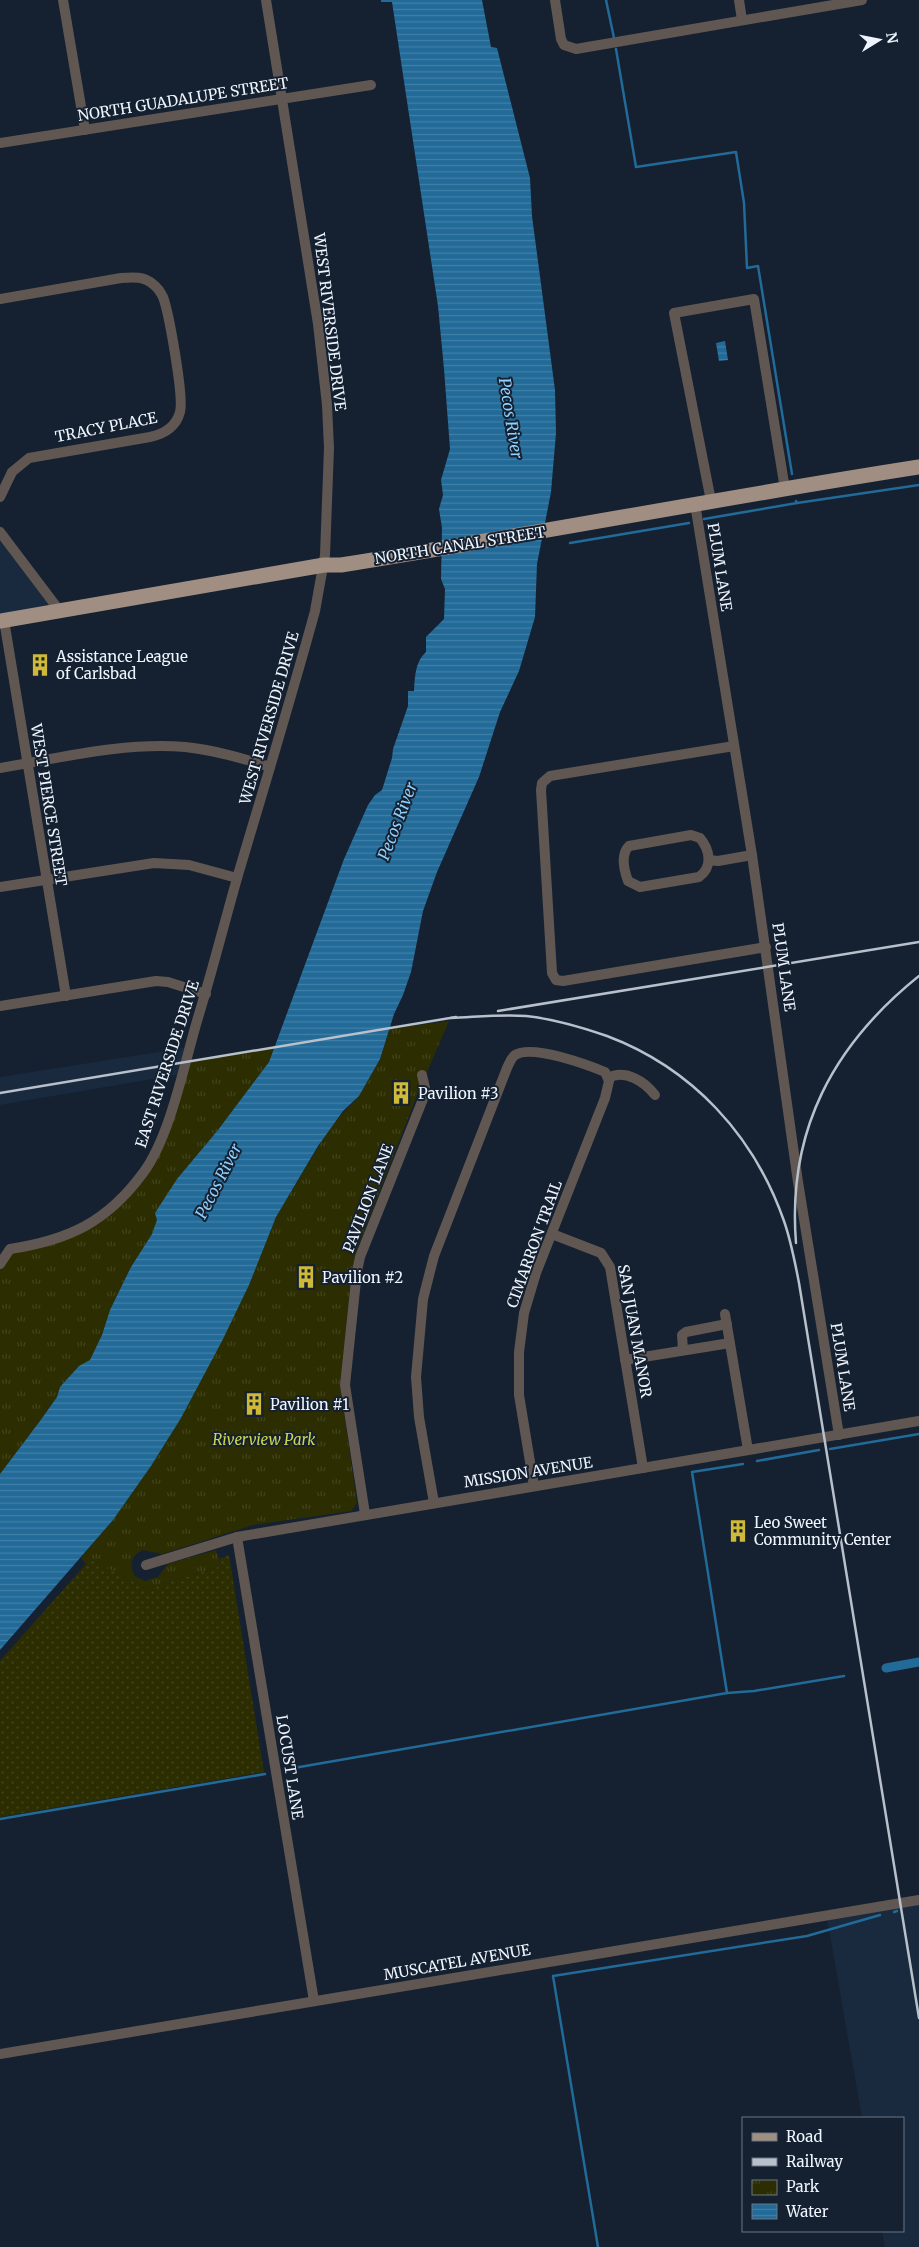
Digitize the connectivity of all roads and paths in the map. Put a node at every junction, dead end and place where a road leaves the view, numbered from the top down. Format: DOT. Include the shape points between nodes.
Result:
graph roads {
  1 [pos="63,0"];
  2 [pos="266,0"];
  3 [pos="555,0"];
  4 [pos="739,0"];
  5 [pos="862,0"];
  6 [pos="742,20"];
  7 [pos="371,86"];
  8 [pos="282,99"];
  9 [pos="85,130"];
  10 [pos="0,143"];
  11 [pos="0,299"];
  12 [pos="919,467"];
  13 [pos="785,489"];
  14 [pos="0,497"];
  15 [pos="711,501"];
  16 [pos="695,504"];
  17 [pos="0,532"];
  18 [pos="324,565"];
  19 [pos="59,610"];
  20 [pos="2,620"];
  21 [pos="734,746"];
  22 [pos="27,763"];
  23 [pos="270,766"];
  24 [pos="0,768"];
  25 [pos="752,855"];
  26 [pos="708,860"];
  27 [pos="237,878"];
  28 [pos="46,879"];
  29 [pos="0,887"];
  30 [pos="766,947"];
  31 [pos="206,994"];
  32 [pos="66,996"];
  33 [pos="0,1006"];
  34 [pos="422,1075"];
  35 [pos="608,1078"];
  36 [pos="654,1095"];
  37 [pos="552,1234"];
  38 [pos="5,1250"];
  39 [pos="0,1264"];
  40 [pos="730,1343"];
  41 [pos="683,1350"];
  42 [pos="625,1360"];
  43 [pos="919,1422"];
  44 [pos="839,1435"];
  45 [pos="748,1450"];
  46 [pos="643,1468"];
  47 [pos="534,1486"];
  48 [pos="434,1503"];
  49 [pos="365,1514"];
  50 [pos="237,1537"];
  51 [pos="146,1565"];
  52 [pos="919,1900"];
  53 [pos="314,2001"];
  54 [pos="0,2054"];
  1 -- 9 [label="street"];
  2 -- 8 [label="street, WEST RIVERSIDE DRIVE"];
  3 -- 6 [label="street" via="564,45 576,49"];
  4 -- 6 [label="street"];
  5 -- 6 [label="street"];
  7 -- 8 [label="street, NORTH GUADALUPE STREET"];
  8 -- 9 [label="street, NORTH GUADALUPE STREET"];
  8 -- 18 [label="street, WEST RIVERSIDE DRIVE" via="324,367 329,448"];
  9 -- 10 [label="street, NORTH GUADALUPE STREET"];
  11 -- 14 [label="street, TRACY PLACE" via="121,278 150,281 159,290 166,306 181,402 176,420 166,432 40,455 23,461 8,478"];
  12 -- 13 [label="main road, NORTH CANAL STREET"];
  13 -- 15 [label="main road, NORTH CANAL STREET"];
  13 -- 15 [label="street" via="754,299 674,313"];
  15 -- 16 [label="main road, NORTH CANAL STREET"];
  16 -- 18 [label="main road, NORTH CANAL STREET" via="341,565"];
  16 -- 21 [label="street, PLUM LANE"];
  17 -- 19 [label="street"];
  18 -- 19 [label="main road, NORTH CANAL STREET"];
  18 -- 23 [label="street, WEST RIVERSIDE DRIVE" via="313,619"];
  19 -- 20 [label="main road, NORTH CANAL STREET"];
  20 -- 22 [label="street, WEST PIERCE STREET"];
  21 -- 25 [label="street, PLUM LANE"];
  21 -- 30 [label="street" via="545,778 541,790 552,973 556,980 563,982"];
  22 -- 23 [label="street" via="121,749 168,746 219,752"];
  22 -- 24 [label="street"];
  22 -- 28 [label="street, WEST PIERCE STREET"];
  23 -- 27 [label="street, WEST RIVERSIDE DRIVE"];
  25 -- 26 [label="street"];
  25 -- 30 [label="street, PLUM LANE"];
  26 -- 26 [label="street" via="704,843 691,835 636,843 626,848 624,860 628,881 640,887 699,877 707,870"];
  27 -- 28 [label="street" via="189,865 154,863"];
  27 -- 31 [label="street, EAST RIVERSIDE DRIVE"];
  28 -- 29 [label="street"];
  28 -- 32 [label="street, WEST PIERCE STREET"];
  30 -- 44 [label="street, PLUM LANE" via="798,1182"];
  31 -- 32 [label="street" via="156,981"];
  31 -- 38 [label="street, EAST RIVERSIDE DRIVE" via="167,1123 143,1174 117,1202 88,1225 60,1239"];
  32 -- 33 [label="street"];
  34 -- 49 [label="street, PAVILION LANE" via="423,1099 357,1271 345,1386"];
  35 -- 36 [label="street" via="615,1074 630,1077 648,1086"];
  35 -- 37 [label="street, CIMARRON TRAIL" via="609,1088"];
  35 -- 48 [label="street" via="605,1072 574,1060 532,1053 516,1054 507,1068 434,1256 423,1299 416,1377 419,1417"];
  37 -- 42 [label="street, SAN JUAN MANOR" via="601,1253 607,1260"];
  37 -- 47 [label="street, CIMARRON TRAIL" via="526,1302 519,1352 519,1395"];
  38 -- 39 [label="street, EAST RIVERSIDE DRIVE"];
  40 -- 41 [label="street"];
  40 -- 41 [label="street" via="726,1319 686,1332 681,1340"];
  40 -- 45 [label="street"];
  41 -- 42 [label="street"];
  42 -- 46 [label="street, SAN JUAN MANOR"];
  43 -- 44 [label="street, MISSION AVENUE"];
  44 -- 45 [label="street, MISSION AVENUE"];
  45 -- 46 [label="street, MISSION AVENUE"];
  46 -- 47 [label="street, MISSION AVENUE"];
  47 -- 48 [label="street, MISSION AVENUE"];
  48 -- 49 [label="street, MISSION AVENUE"];
  49 -- 50 [label="street, MISSION AVENUE"];
  50 -- 51 [label="street, MISSION AVENUE"];
  50 -- 53 [label="street, LOCUST LANE"];
  52 -- 53 [label="street, MUSCATEL AVENUE"];
  53 -- 54 [label="street, MUSCATEL AVENUE"];
}
